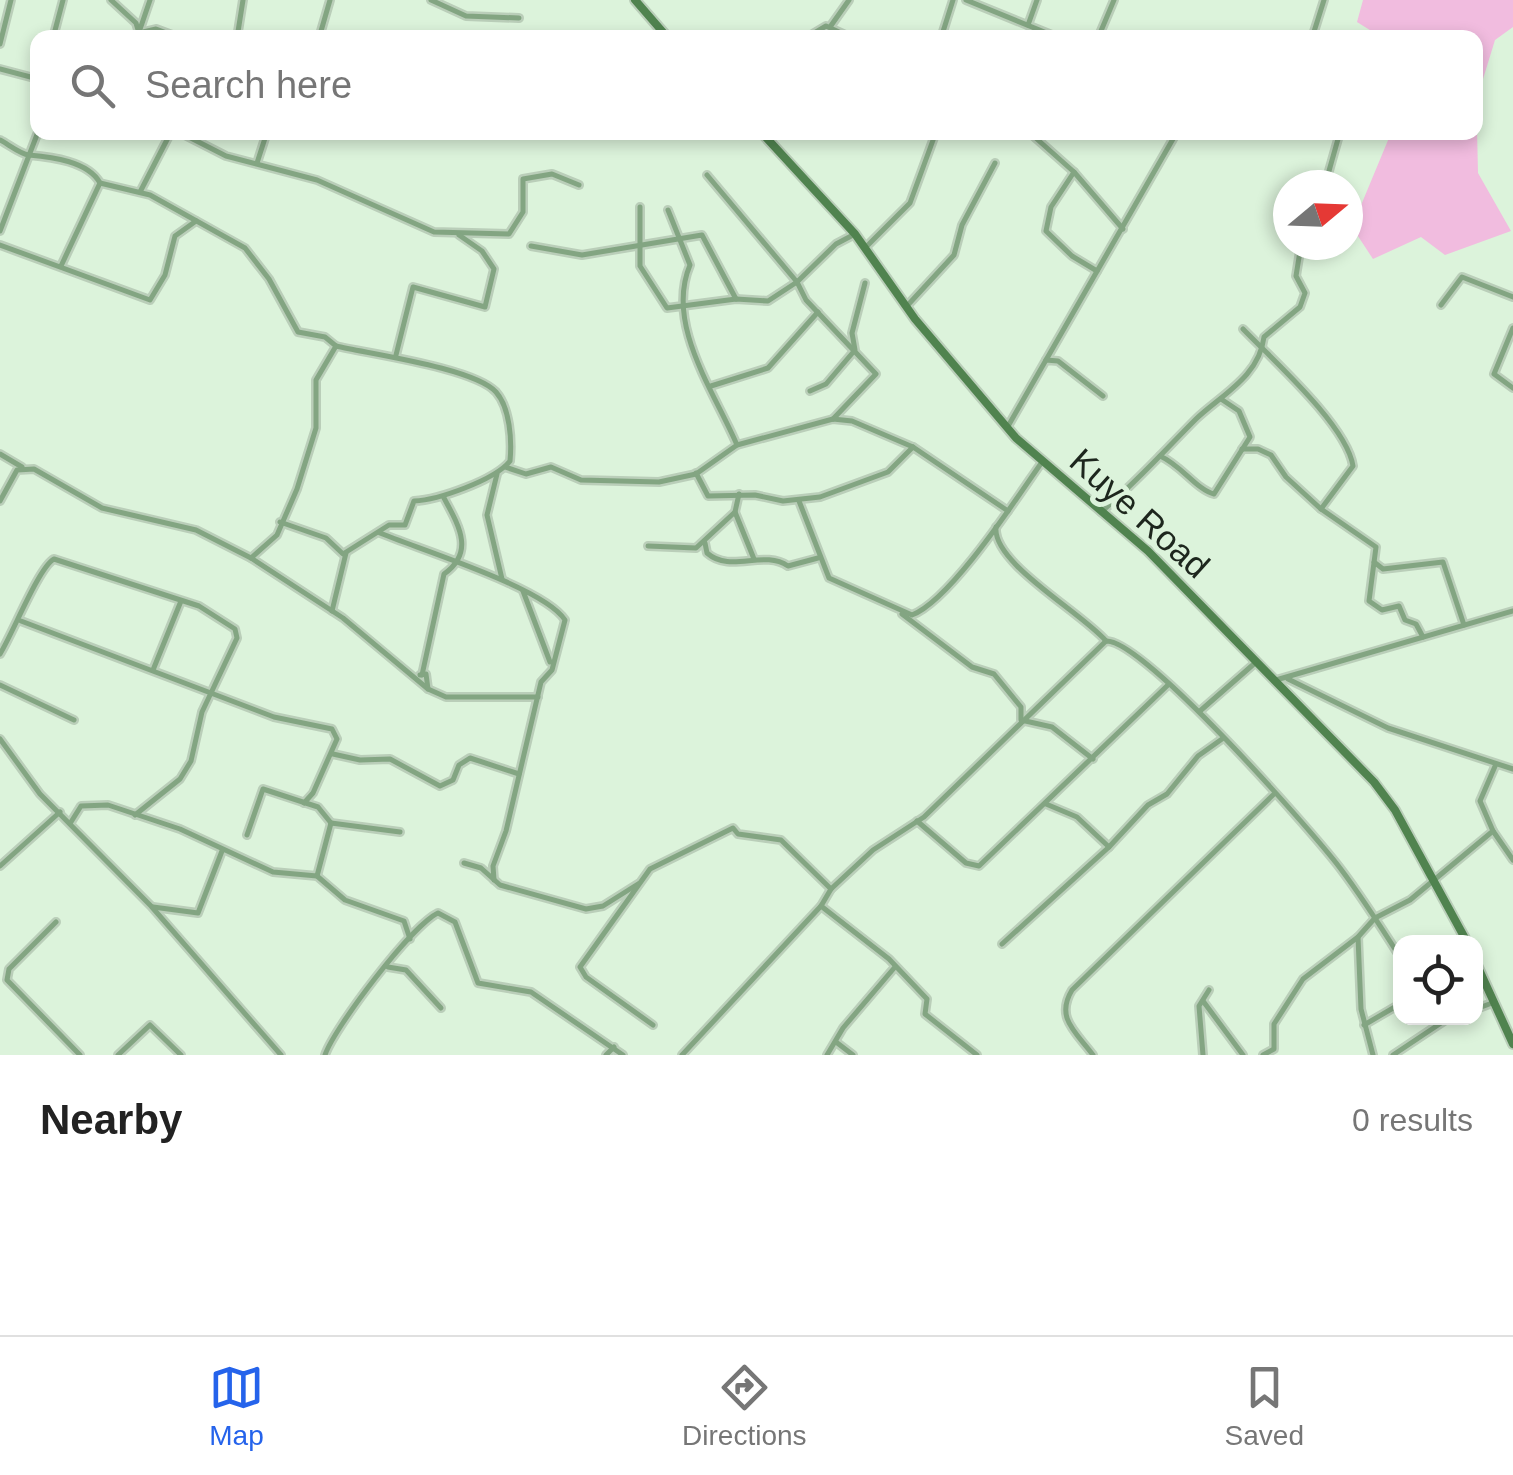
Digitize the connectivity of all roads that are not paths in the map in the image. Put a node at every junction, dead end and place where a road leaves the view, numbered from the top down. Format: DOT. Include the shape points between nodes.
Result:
graph roads {
  1 [pos="10,0"];
  2 [pos="63,0"];
  3 [pos="110,0"];
  4 [pos="150,0"];
  5 [pos="242,0"];
  6 [pos="330,0"];
  7 [pos="431,0"];
  8 [pos="848,0"];
  9 [pos="954,0"];
  10 [pos="966,0"];
  11 [pos="1037,0"];
  12 [pos="1114,0"];
  13 [pos="1324,0"];
  14 [pos="637,1"];
  15 [pos="519,18"];
  16 [pos="1028,26"];
  17 [pos="830,27"];
  18 [pos="55,30"];
  19 [pos="137,30"];
  20 [pos="140,30"];
  21 [pos="237,30"];
  22 [pos="321,30"];
  23 [pos="661,30"];
  24 [pos="817,30"];
  25 [pos="836,30"];
  26 [pos="945,30"];
  27 [pos="1038,30"];
  28 [pos="1101,30"];
  29 [pos="1315,30"];
  30 [pos="0,44"];
  31 [pos="0,68"];
  32 [pos="30,77"];
  33 [pos="0,140"];
  34 [pos="35,140"];
  35 [pos="167,140"];
  36 [pos="195,140"];
  37 [pos="264,140"];
  38 [pos="768,140"];
  39 [pos="933,140"];
  40 [pos="1038,140"];
  41 [pos="1172,140"];
  42 [pos="1338,140"];
  43 [pos="28,155"];
  44 [pos="257,164"];
  45 [pos="995,164"];
  46 [pos="1329,170"];
  47 [pos="1074,172"];
  48 [pos="707,175"];
  49 [pos="100,184"];
  50 [pos="579,185"];
  51 [pos="140,192"];
  52 [pos="640,207"];
  53 [pos="668,210"];
  54 [pos="196,221"];
  55 [pos="1123,228"];
  56 [pos="0,231"];
  57 [pos="456,234"];
  58 [pos="854,234"];
  59 [pos="683,237"];
  60 [pos="642,244"];
  61 [pos="0,246"];
  62 [pos="532,246"];
  63 [pos="865,248"];
  64 [pos="1299,260"];
  65 [pos="61,266"];
  66 [pos="1097,271"];
  67 [pos="797,282"];
  68 [pos="865,283"];
  69 [pos="1513,297"];
  70 [pos="736,299"];
  71 [pos="1441,305"];
  72 [pos="906,306"];
  73 [pos="681,308"];
  74 [pos="818,312"];
  75 [pos="1513,328"];
  76 [pos="1243,330"];
  77 [pos="336,346"];
  78 [pos="856,350"];
  79 [pos="1262,350"];
  80 [pos="396,355"];
  81 [pos="1046,360"];
  82 [pos="712,386"];
  83 [pos="1513,388"];
  84 [pos="810,391"];
  85 [pos="1103,396"];
  86 [pos="1221,399"];
  87 [pos="833,419"];
  88 [pos="1007,428"];
  89 [pos="737,445"];
  90 [pos="914,447"];
  91 [pos="1242,449"];
  92 [pos="0,454"];
  93 [pos="1160,456"];
  94 [pos="1042,462"];
  95 [pos="22,467"];
  96 [pos="506,467"];
  97 [pos="696,473"];
  98 [pos="497,474"];
  99 [pos="739,494"];
  100 [pos="444,498"];
  101 [pos="0,501"];
  102 [pos="798,501"];
  103 [pos="1320,509"];
  104 [pos="1008,511"];
  105 [pos="734,512"];
  106 [pos="1101,512"];
  107 [pos="280,522"];
  108 [pos="996,524"];
  109 [pos="380,532"];
  110 [pos="705,542"];
  111 [pos="648,546"];
  112 [pos="346,553"];
  113 [pos="251,558"];
  114 [pos="818,558"];
  115 [pos="754,560"];
  116 [pos="1374,562"];
  117 [pos="458,566"];
  118 [pos="502,578"];
  119 [pos="523,591"];
  120 [pos="180,600"];
  121 [pos="332,611"];
  122 [pos="1513,611"];
  123 [pos="901,614"];
  124 [pos="21,621"];
  125 [pos="1464,625"];
  126 [pos="1423,637"];
  127 [pos="1106,641"];
  128 [pos="0,654"];
  129 [pos="1255,663"];
  130 [pos="153,670"];
  131 [pos="552,670"];
  132 [pos="419,675"];
  133 [pos="1280,679"];
  134 [pos="1169,684"];
  135 [pos="0,685"];
  136 [pos="212,694"];
  137 [pos="538,697"];
  138 [pos="1200,711"];
  139 [pos="74,720"];
  140 [pos="1021,720"];
  141 [pos="0,739"];
  142 [pos="1222,740"];
  143 [pos="333,754"];
  144 [pos="1094,759"];
  145 [pos="1496,764"];
  146 [pos="1513,768"];
  147 [pos="518,774"];
  148 [pos="314,793"];
  149 [pos="1274,794"];
  150 [pos="304,803"];
  151 [pos="1046,804"];
  152 [pos="318,807"];
  153 [pos="60,812"];
  154 [pos="134,816"];
  155 [pos="917,821"];
  156 [pos="71,822"];
  157 [pos="330,823"];
  158 [pos="400,832"];
  159 [pos="1493,832"];
  160 [pos="247,835"];
  161 [pos="1109,847"];
  162 [pos="222,851"];
  163 [pos="1513,860"];
  164 [pos="464,863"];
  165 [pos="0,866"];
  166 [pos="317,876"];
  167 [pos="494,880"];
  168 [pos="1433,880"];
  169 [pos="640,883"];
  170 [pos="831,889"];
  171 [pos="151,906"];
  172 [pos="821,906"];
  173 [pos="1375,918"];
  174 [pos="56,922"];
  175 [pos="406,928"];
  176 [pos="417,930"];
  177 [pos="1463,935"];
  178 [pos="1358,937"];
  179 [pos="410,940"];
  180 [pos="1002,944"];
  181 [pos="1393,947"];
  182 [pos="388,966"];
  183 [pos="896,967"];
  184 [pos="1483,980"];
  185 [pos="1209,990"];
  186 [pos="1203,1002"];
  187 [pos="1492,1003"];
  188 [pos="1483,1006"];
  189 [pos="440,1008"];
  190 [pos="1393,1008"];
  191 [pos="1364,1024"];
  192 [pos="653,1025"];
  193 [pos="1434,1025"];
  194 [pos="836,1042"];
  195 [pos="1513,1044"];
  196 [pos="614,1047"];
  197 [pos="1276,1052"];
  198 [pos="276,1053"];
  199 [pos="80,1055"];
  200 [pos="118,1055"];
  201 [pos="181,1055"];
  202 [pos="325,1055"];
  203 [pos="606,1055"];
  204 [pos="624,1055"];
  205 [pos="682,1055"];
  206 [pos="827,1055"];
  207 [pos="854,1055"];
  208 [pos="977,1055"];
  209 [pos="1093,1055"];
  210 [pos="1203,1055"];
  211 [pos="1243,1055"];
  212 [pos="1263,1055"];
  213 [pos="1373,1055"];
  214 [pos="1393,1055"];
  1 -- 30 [label="street"];
  2 -- 18 [label="street"];
  3 -- 19 [label="street"];
  4 -- 20 [label="street"];
  5 -- 21 [label="street"];
  6 -- 22 [label="street"];
  7 -- 15 [label="street" via="466,16"];
  8 -- 17 [label="street"];
  9 -- 26 [label="street"];
  10 -- 16 [label="street"];
  11 -- 16 [label="street"];
  12 -- 28 [label="street"];
  13 -- 29 [label="street"];
  14 -- 23 [label="street"];
  16 -- 27 [label="street"];
  17 -- 24 [label="street"];
  17 -- 25 [label="street"];
  31 -- 32 [label="street"];
  33 -- 43 [label="street"];
  34 -- 43 [label="street"];
  35 -- 51 [label="street"];
  36 -- 44 [label="street"];
  37 -- 44 [label="street"];
  38 -- 58 [label="street, Kuye Road"];
  39 -- 63 [label="street" via="910,204"];
  40 -- 47 [label="street"];
  41 -- 55 [label="street"];
  42 -- 46 [label="street"];
  43 -- 49 [label="street" via="90,171"];
  43 -- 56 [label="street"];
  44 -- 57 [label="street" via="317,180 422,228"];
  45 -- 72 [label="street" via="949,262"];
  47 -- 55 [label="street"];
  47 -- 66 [label="street" via="1046,231"];
  48 -- 67 [label="street"];
  49 -- 51 [label="street"];
  49 -- 65 [label="street"];
  50 -- 57 [label="street" via="552,174 528,177 521,181 524,205 514,231"];
  51 -- 54 [label="street"];
  52 -- 60 [label="street"];
  53 -- 59 [label="street"];
  54 -- 65 [label="street" via="175,236 150,300"];
  54 -- 77 [label="street" via="245,248 298,332"];
  55 -- 66 [label="street"];
  57 -- 80 [label="street" via="482,251 494,269 484,307 413,287"];
  58 -- 63 [label="street, Kuye Road"];
  58 -- 67 [label="street"];
  59 -- 60 [label="street"];
  59 -- 70 [label="street" via="702,236"];
  59 -- 73 [label="street" via="690,265"];
  60 -- 62 [label="street" via="582,255"];
  60 -- 73 [label="street" via="640,266 667,308"];
  61 -- 65 [label="street"];
  63 -- 72 [label="street, Kuye Road"];
  64 -- 79 [label="street" via="1296,276 1305,294 1300,308 1264,337"];
  66 -- 81 [label="street"];
  67 -- 70 [label="street" via="768,302"];
  67 -- 74 [label="street"];
  68 -- 78 [label="street" via="852,333"];
  69 -- 71 [label="street" via="1462,277"];
  70 -- 73 [label="street"];
  72 -- 88 [label="street, Kuye Road"];
  73 -- 82 [label="street"];
  74 -- 78 [label="street"];
  74 -- 82 [label="street" via="768,368"];
  75 -- 83 [label="street" via="1494,374"];
  76 -- 79 [label="street"];
  77 -- 80 [label="street"];
  77 -- 107 [label="street" via="316,380 316,428"];
  78 -- 84 [label="street" via="826,384"];
  78 -- 87 [label="street" via="876,374"];
  79 -- 86 [label="street"];
  79 -- 103 [label="street" via="1350,450 1352,466"];
  80 -- 96 [label="street" via="498,394 510,440"];
  81 -- 85 [label="street"];
  81 -- 88 [label="street"];
  82 -- 89 [label="street"];
  86 -- 91 [label="street" via="1246,424 1250,437"];
  86 -- 93 [label="street"];
  87 -- 89 [label="street"];
  87 -- 90 [label="street"];
  88 -- 94 [label="street, Kuye Road"];
  89 -- 97 [label="street"];
  90 -- 102 [label="street" via="888,472"];
  90 -- 104 [label="street"];
  91 -- 93 [label="street" via="1211,494 1180,464"];
  91 -- 103 [label="street" via="1271,455"];
  92 -- 95 [label="street"];
  93 -- 106 [label="street"];
  94 -- 104 [label="street"];
  94 -- 106 [label="street, Kuye Road"];
  95 -- 101 [label="street"];
  95 -- 113 [label="street" via="102,508 191,528"];
  96 -- 97 [label="street" via="526,474 551,466 614,484"];
  96 -- 98 [label="street"];
  97 -- 99 [label="street" via="708,496"];
  98 -- 100 [label="street"];
  98 -- 118 [label="street" via="488,515"];
  99 -- 102 [label="street"];
  99 -- 105 [label="street"];
  100 -- 109 [label="street" via="414,501 409,522"];
  100 -- 117 [label="street" via="464,540"];
  102 -- 114 [label="street"];
  103 -- 116 [label="street" via="1376,547"];
  104 -- 108 [label="street"];
  105 -- 110 [label="street"];
  105 -- 115 [label="street"];
  106 -- 129 [label="street, Kuye Road" via="1148,551"];
  107 -- 112 [label="street" via="326,538"];
  107 -- 113 [label="street" via="278,535"];
  108 -- 123 [label="street" via="930,606"];
  108 -- 127 [label="street" via="998,544 1022,572"];
  109 -- 112 [label="street"];
  109 -- 117 [label="street"];
  110 -- 111 [label="street" via="688,549"];
  110 -- 115 [label="street" via="707,553 724,563"];
  112 -- 121 [label="street"];
  113 -- 121 [label="street"];
  114 -- 115 [label="street" via="788,566 777,558"];
  114 -- 123 [label="street" via="830,578"];
  116 -- 125 [label="street" via="1383,568 1443,562"];
  116 -- 126 [label="street" via="1367,590 1372,606 1399,606"];
  117 -- 118 [label="street"];
  117 -- 132 [label="street" via="444,574"];
  118 -- 119 [label="street"];
  119 -- 131 [label="street"];
  119 -- 131 [label="street" via="565,620"];
  120 -- 124 [label="street" via="54,559 41,570"];
  120 -- 130 [label="street"];
  120 -- 136 [label="street" via="236,633"];
  121 -- 132 [label="street"];
  122 -- 125 [label="street"];
  123 -- 140 [label="street" via="972,667 994,674 1021,707"];
  124 -- 128 [label="street"];
  124 -- 130 [label="street"];
  125 -- 126 [label="street"];
  126 -- 133 [label="street"];
  127 -- 134 [label="street" via="1129,648"];
  127 -- 140 [label="street"];
  129 -- 133 [label="street, Kuye Road"];
  129 -- 138 [label="street"];
  130 -- 136 [label="street"];
  131 -- 137 [label="street"];
  132 -- 137 [label="street" via="428,689 454,698"];
  133 -- 145 [label="street" via="1388,728"];
  133 -- 168 [label="street, Kuye Road" via="1374,782"];
  134 -- 138 [label="street"];
  134 -- 144 [label="street"];
  135 -- 139 [label="street"];
  136 -- 143 [label="street" via="332,729"];
  136 -- 154 [label="street" via="180,779"];
  137 -- 147 [label="street"];
  138 -- 142 [label="street"];
  140 -- 144 [label="street" via="1052,727"];
  140 -- 155 [label="street"];
  141 -- 153 [label="street" via="28,781"];
  142 -- 149 [label="street"];
  142 -- 161 [label="street"];
  143 -- 147 [label="street" via="390,759 440,786 454,780 459,764 470,758"];
  143 -- 148 [label="street"];
  144 -- 151 [label="street"];
  145 -- 146 [label="street"];
  145 -- 159 [label="street" via="1480,801"];
  147 -- 167 [label="street"];
  148 -- 150 [label="street"];
  148 -- 152 [label="street"];
  149 -- 173 [label="street" via="1318,840"];
  149 -- 209 [label="street" via="1072,990 1064,1016"];
  150 -- 152 [label="street"];
  150 -- 160 [label="street" via="264,789"];
  151 -- 155 [label="street" via="979,866 966,863"];
  151 -- 161 [label="street" via="1077,816"];
  152 -- 157 [label="street"];
  153 -- 156 [label="street"];
  153 -- 165 [label="street"];
  154 -- 156 [label="street" via="108,806 81,806"];
  154 -- 162 [label="street"];
  155 -- 170 [label="street" via="872,850"];
  156 -- 171 [label="street"];
  157 -- 158 [label="street"];
  157 -- 166 [label="street"];
  159 -- 163 [label="street"];
  159 -- 168 [label="street"];
  161 -- 180 [label="street"];
  162 -- 166 [label="street" via="273,872"];
  162 -- 171 [label="street" via="198,913"];
  164 -- 167 [label="street"];
  166 -- 175 [label="street" via="346,900 404,921"];
  167 -- 169 [label="street" via="586,909 604,906"];
  168 -- 173 [label="street"];
  168 -- 177 [label="street, Kuye Road"];
  169 -- 170 [label="street" via="656,864 734,828 780,840"];
  169 -- 192 [label="street" via="580,967"];
  170 -- 172 [label="street"];
  171 -- 198 [label="street"];
  172 -- 183 [label="street"];
  172 -- 205 [label="street"];
  173 -- 178 [label="street"];
  173 -- 181 [label="street"];
  174 -- 199 [label="street" via="9,968 8,980"];
  175 -- 176 [label="street"];
  175 -- 179 [label="street"];
  176 -- 179 [label="street"];
  176 -- 196 [label="street" via="433,915 450,916 478,983 530,992"];
  178 -- 191 [label="street"];
  178 -- 197 [label="street" via="1303,979 1274,1024"];
  179 -- 182 [label="street"];
  182 -- 189 [label="street" via="406,970"];
  182 -- 202 [label="street" via="354,1000"];
  183 -- 194 [label="street"];
  183 -- 208 [label="street" via="927,1000 925,1014"];
  184 -- 187 [label="street"];
  185 -- 186 [label="street"];
  186 -- 210 [label="street"];
  186 -- 211 [label="street"];
  187 -- 188 [label="street"];
  187 -- 195 [label="street"];
  190 -- 191 [label="street"];
  191 -- 213 [label="street"];
  193 -- 214 [label="street"];
  194 -- 206 [label="street"];
  194 -- 207 [label="street"];
  196 -- 203 [label="street"];
  196 -- 204 [label="street"];
  197 -- 212 [label="street"];
  200 -- 201 [label="street" via="150,1025"];
}
